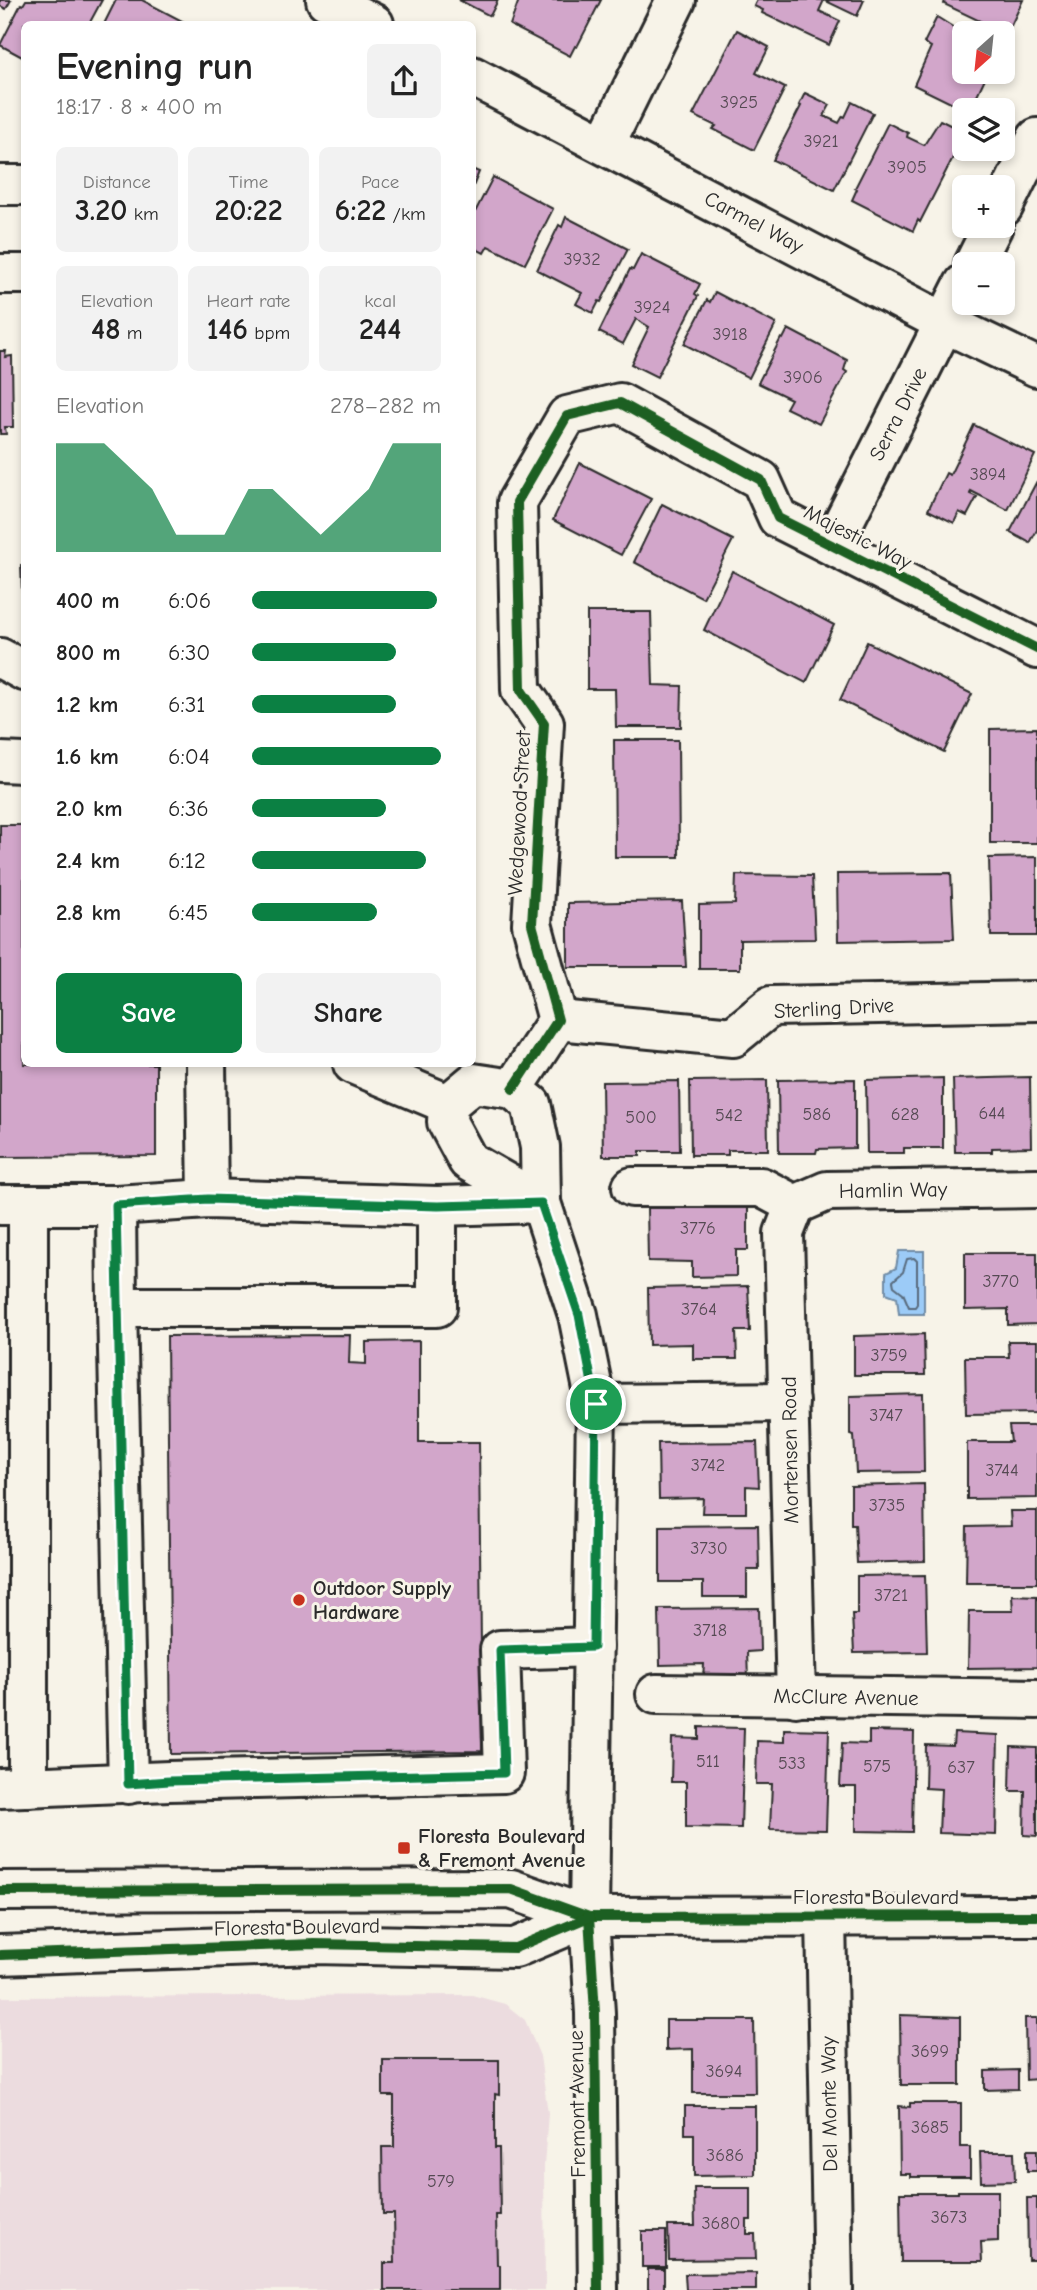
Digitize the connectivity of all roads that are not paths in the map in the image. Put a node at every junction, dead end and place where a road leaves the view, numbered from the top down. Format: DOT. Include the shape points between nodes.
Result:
graph roads {
  1 [pos="327,0"];
  2 [pos="676,0"];
  3 [pos="368,21"];
  4 [pos="476,78"];
  5 [pos="1037,138"];
  6 [pos="606,144"];
  7 [pos="1015,183"];
  8 [pos="0,185"];
  9 [pos="21,185"];
  10 [pos="0,274"];
  11 [pos="21,274"];
  12 [pos="952,309"];
  13 [pos="945,323"];
  14 [pos="1037,367"];
  15 [pos="567,416"];
  16 [pos="832,545"];
  17 [pos="1037,649"];
  18 [pos="0,658"];
  19 [pos="21,669"];
  20 [pos="0,762"];
  21 [pos="21,763"];
  22 [pos="1037,1001"];
  23 [pos="558,1020"];
  24 [pos="206,1067"];
  25 [pos="360,1067"];
  26 [pos="513,1089"];
  27 [pos="448,1104"];
  28 [pos="632,1187"];
  29 [pos="1037,1188"];
  30 [pos="208,1199"];
  31 [pos="541,1203"];
  32 [pos="14,1205"];
  33 [pos="116,1205"];
  34 [pos="796,1205"];
  35 [pos="438,1206"];
  36 [pos="117,1307"];
  37 [pos="789,1402"];
  38 [pos="596,1404"];
  39 [pos="593,1647"];
  40 [pos="656,1694"];
  41 [pos="796,1697"];
  42 [pos="1037,1699"];
  43 [pos="128,1784"];
  44 [pos="14,1788"];
  45 [pos="0,1891"];
  46 [pos="1037,1916"];
  47 [pos="589,1917"];
  48 [pos="826,1917"];
  49 [pos="0,1955"];
  50 [pos="598,2290"];
  51 [pos="833,2290"];
  1 -- 3 [label="street"];
  2 -- 6 [label="street"];
  4 -- 6 [label="street, Carmel Way"];
  5 -- 7 [label="street"];
  6 -- 13 [label="street, Carmel Way"];
  8 -- 9 [label="street"];
  10 -- 11 [label="street"];
  12 -- 13 [label="street, Serra Drive"];
  13 -- 14 [label="street, Carmel Way"];
  13 -- 16 [label="street, Serra Drive"];
  15 -- 16 [label="street, Majestic Way" via="620,403 761,480 778,518"];
  15 -- 23 [label="street, Wedgewood Street" via="517,502 521,690 544,723 532,923"];
  16 -- 17 [label="street, Majestic Way"];
  18 -- 19 [label="street"];
  20 -- 21 [label="street"];
  22 -- 23 [label="street, Sterling Drive" via="771,1006 733,1037"];
  23 -- 26 [label="street"];
  24 -- 30 [label="street"];
  25 -- 27 [label="street"];
  26 -- 27 [label="street" via="473,1083"];
  26 -- 31 [label="street, Fremont Avenue" via="531,1104 540,1147"];
  27 -- 31 [label="street" via="447,1122 468,1161"];
  28 -- 34 [label="street" via="761,1186"];
  29 -- 34 [label="street, Hamlin Way" via="827,1191"];
  30 -- 33 [label="street"];
  30 -- 35 [label="street"];
  31 -- 35 [label="street"];
  31 -- 38 [label="street, Fremont Avenue" via="579,1315"];
  32 -- 33 [label="street"];
  32 -- 44 [label="street"];
  33 -- 36 [label="street"];
  34 -- 37 [label="street, Mortensen Road" via="785,1233"];
  35 -- 36 [label="street" via="437,1307"];
  36 -- 43 [label="street"];
  37 -- 38 [label="street"];
  37 -- 41 [label="street, Mortensen Road"];
  38 -- 39 [label="street, Fremont Avenue"];
  39 -- 43 [label="street" via="500,1650 504,1773"];
  39 -- 47 [label="street, Fremont Avenue"];
  40 -- 41 [label="street, McClure Avenue"];
  41 -- 42 [label="street, McClure Avenue"];
  43 -- 44 [label="street"];
  45 -- 47 [label="street, Floresta Boulevard" via="511,1889"];
  46 -- 48 [label="street, Floresta Boulevard"];
  47 -- 48 [label="street, Floresta Boulevard"];
  47 -- 49 [label="street, Floresta Boulevard" via="515,1948 314,1944"];
  47 -- 50 [label="street, Fremont Avenue" via="595,2013"];
  48 -- 51 [label="street, Del Monte Way"];
}
